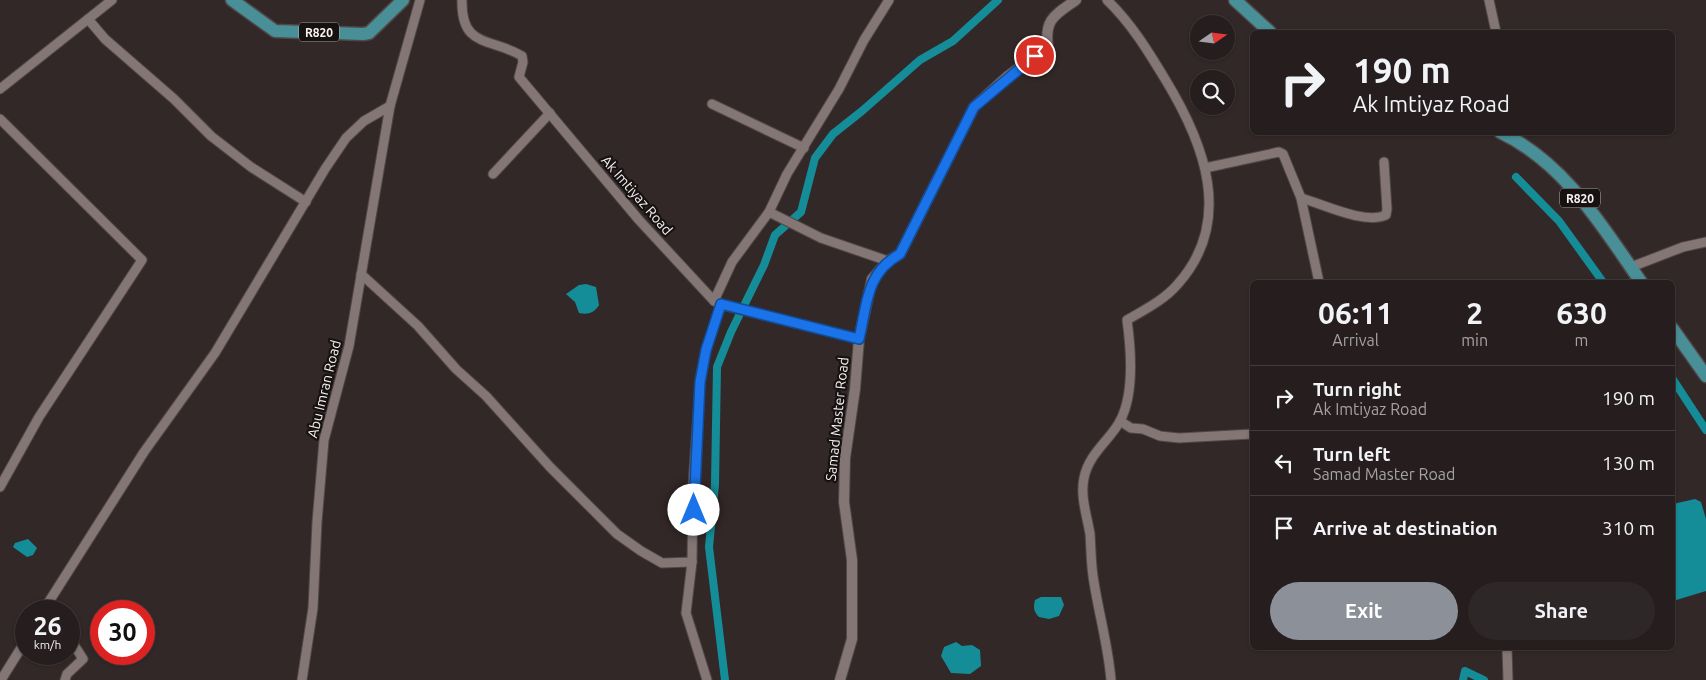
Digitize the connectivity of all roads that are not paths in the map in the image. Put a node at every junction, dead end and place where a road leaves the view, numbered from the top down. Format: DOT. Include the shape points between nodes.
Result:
graph roads {
  1 [pos="112,0"];
  2 [pos="232,0"];
  3 [pos="403,0"];
  4 [pos="420,0"];
  5 [pos="462,0"];
  6 [pos="889,0"];
  7 [pos="1076,0"];
  8 [pos="1107,0"];
  9 [pos="1234,0"];
  10 [pos="1489,0"];
  11 [pos="88,19"];
  12 [pos="1268,30"];
  13 [pos="1496,30"];
  14 [pos="0,89"];
  15 [pos="712,104"];
  16 [pos="390,106"];
  17 [pos="550,114"];
  18 [pos="0,119"];
  19 [pos="1505,135"];
  20 [pos="804,148"];
  21 [pos="1384,162"];
  22 [pos="1205,168"];
  23 [pos="493,174"];
  24 [pos="1301,198"];
  25 [pos="306,202"];
  26 [pos="769,212"];
  27 [pos="1706,242"];
  28 [pos="888,261"];
  29 [pos="1631,267"];
  30 [pos="361,274"];
  31 [pos="1319,280"];
  32 [pos="1640,280"];
  33 [pos="720,303"];
  34 [pos="1675,332"];
  35 [pos="859,339"];
  36 [pos="1706,376"];
  37 [pos="1120,421"];
  38 [pos="1250,434"];
  39 [pos="0,487"];
  40 [pos="692,562"];
  41 [pos="54,600"];
  42 [pos="1507,650"];
  43 [pos="15,658"];
  44 [pos="77,665"];
  45 [pos="1,680"];
  46 [pos="64,680"];
  47 [pos="302,680"];
  48 [pos="707,680"];
  49 [pos="840,680"];
  50 [pos="1111,680"];
  51 [pos="1508,680"];
  1 -- 11 [label="street"];
  2 -- 3 [label="main road, R820" via="275,31 363,34"];
  4 -- 16 [label="street, Abu Imran Road"];
  5 -- 17 [label="street, Ak Imtiyaz Road" via="468,32 522,56 519,77"];
  6 -- 20 [label="street"];
  7 -- 28 [label="street, Samad Master Road" via="1048,24 1048,47 1008,76 974,107 900,254"];
  8 -- 22 [label="street" via="1138,36 1184,110"];
  9 -- 12 [label="main road"];
  10 -- 13 [label="street"];
  11 -- 14 [label="street"];
  11 -- 25 [label="street" via="104,38 211,136 251,167"];
  15 -- 20 [label="street"];
  16 -- 25 [label="street" via="364,121 346,138"];
  16 -- 30 [label="street, Abu Imran Road"];
  17 -- 23 [label="street"];
  17 -- 33 [label="street, Ak Imtiyaz Road" via="639,220"];
  18 -- 39 [label="street" via="142,260 39,417"];
  19 -- 29 [label="main road, R820" via="1533,151 1558,173 1586,204"];
  20 -- 26 [label="street" via="777,192"];
  21 -- 24 [label="street" via="1387,209 1386,215 1380,218 1343,212"];
  22 -- 24 [label="street" via="1279,152 1286,157"];
  22 -- 37 [label="street" via="1209,210 1204,237 1191,267 1176,286 1128,320 1131,368 1126,405"];
  24 -- 31 [label="street"];
  25 -- 41 [label="street" via="215,353 144,452"];
  26 -- 28 [label="street" via="795,227 853,251"];
  26 -- 33 [label="street" via="732,262"];
  27 -- 29 [label="street"];
  28 -- 35 [label="street, Samad Master Road" via="872,279"];
  29 -- 32 [label="main road, R820"];
  30 -- 40 [label="street" via="418,326 617,534 662,562"];
  30 -- 47 [label="street, Abu Imran Road" via="349,346 324,440 313,608"];
  33 -- 35 [label="street"];
  33 -- 40 [label="street" via="700,382"];
  34 -- 36 [label="main road"];
  35 -- 49 [label="street, Samad Master Road" via="845,458 844,502 852,560 852,639"];
  37 -- 38 [label="street" via="1131,428 1179,438"];
  37 -- 50 [label="street" via="1089,463 1084,478 1093,576"];
  40 -- 48 [label="street" via="686,613"];
  42 -- 51 [label="street"];
  43 -- 45 [label="street"];
  44 -- 46 [label="street"];
}
